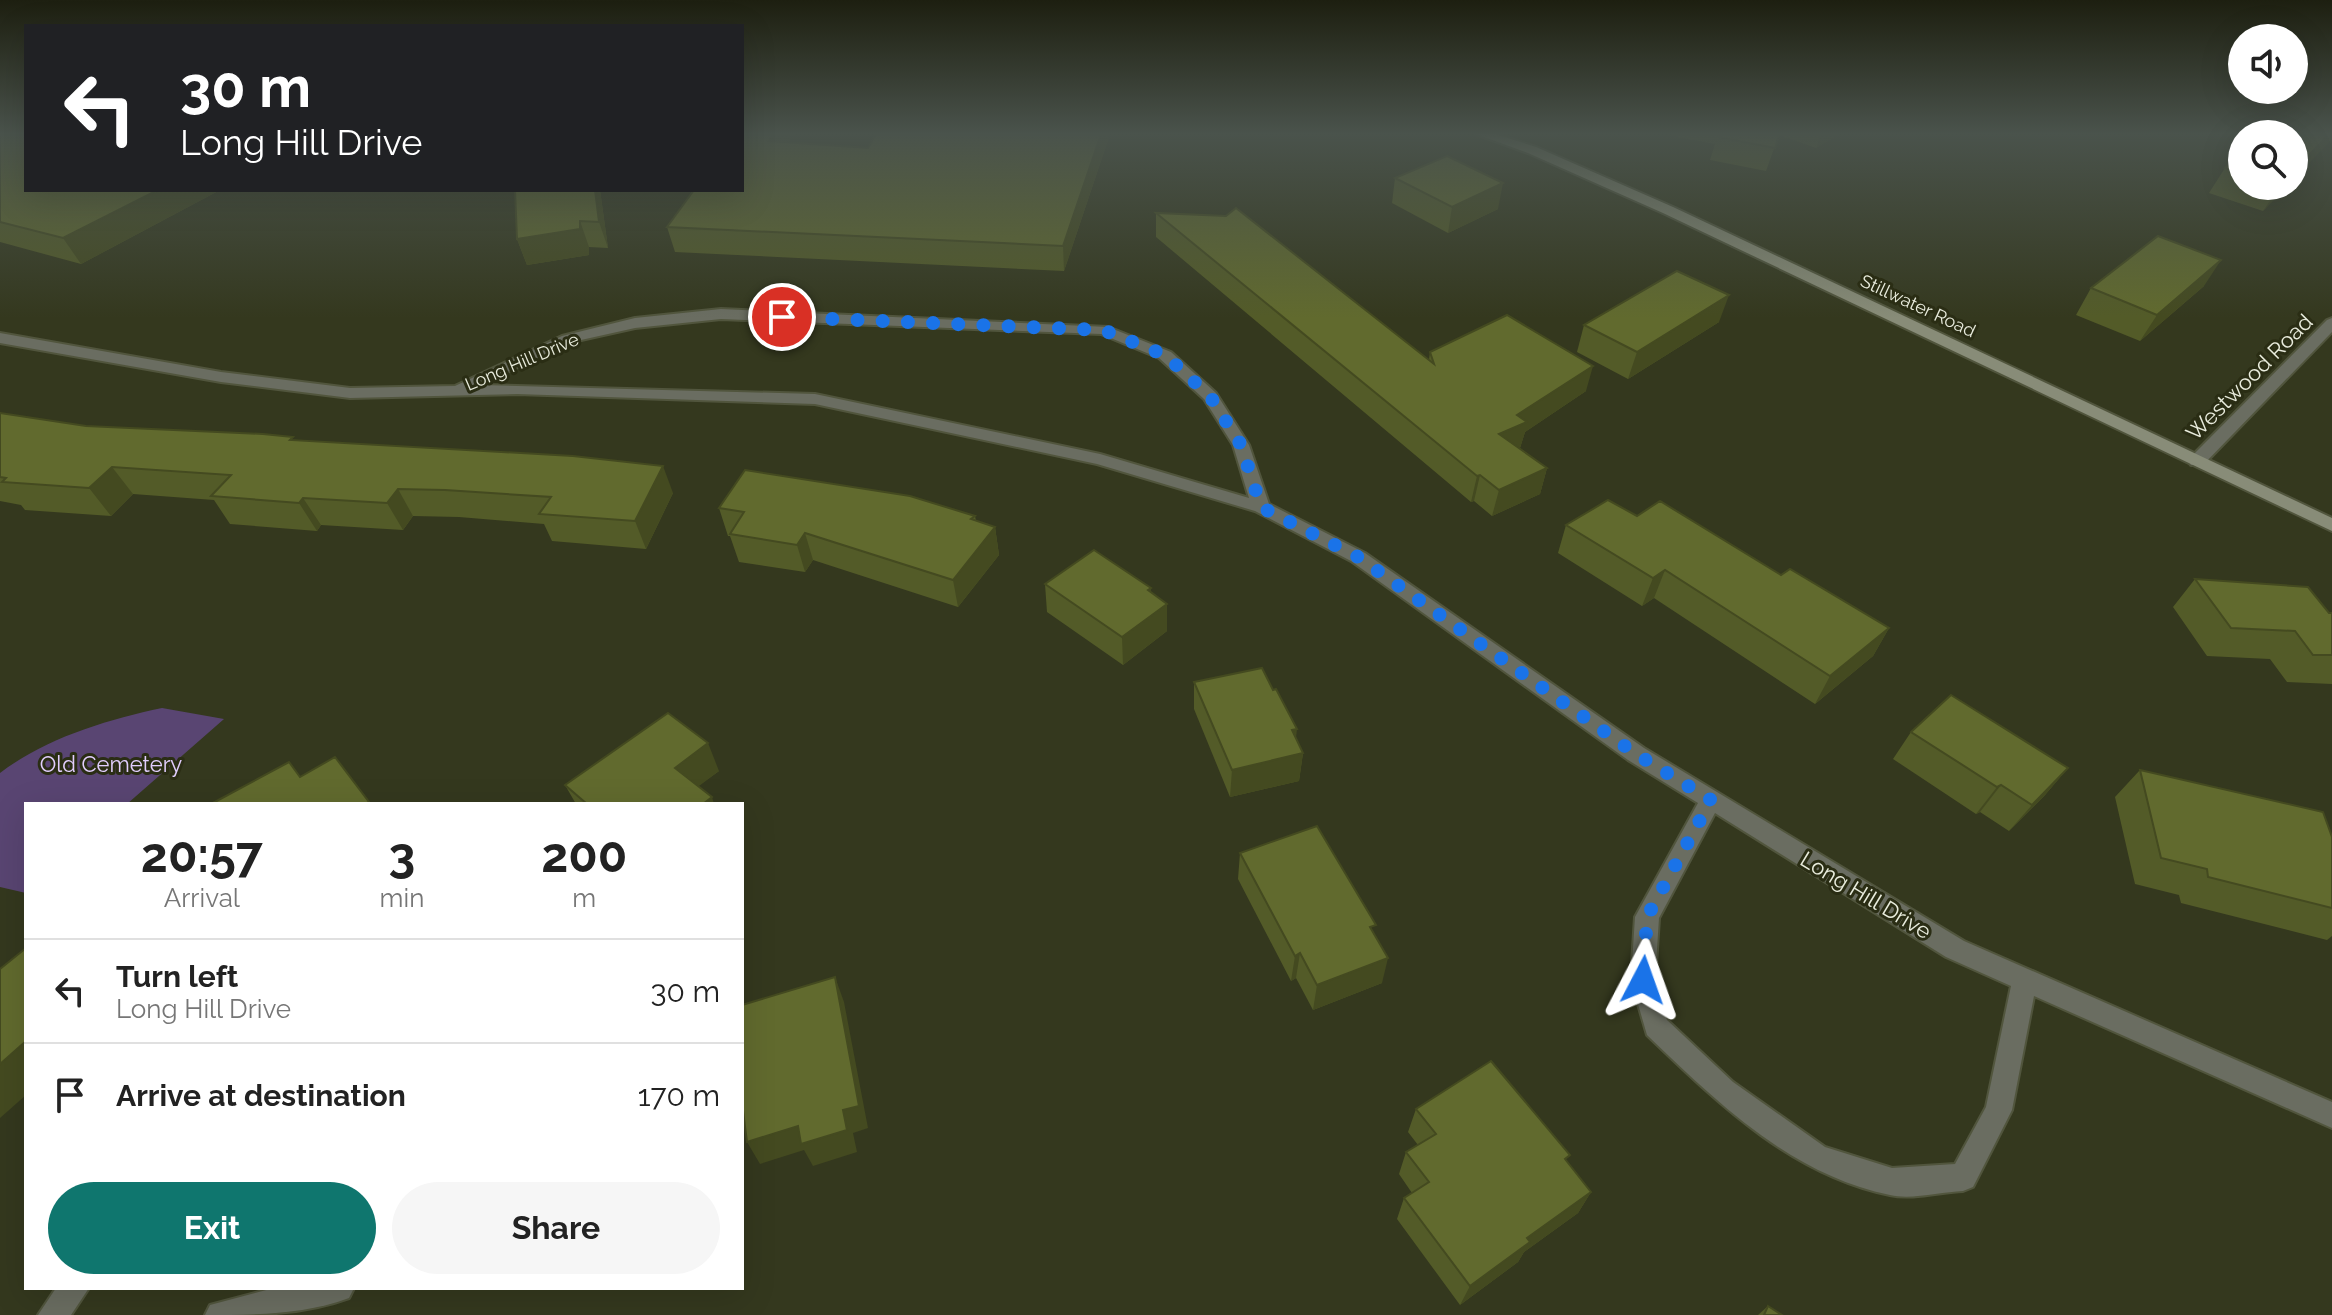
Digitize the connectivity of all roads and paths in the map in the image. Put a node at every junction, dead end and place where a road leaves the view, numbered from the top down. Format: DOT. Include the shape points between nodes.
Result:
graph roads {
  1 [pos="1635,195"];
  2 [pos="2332,323"];
  3 [pos="0,338"];
  4 [pos="455,391"];
  5 [pos="2197,461"];
  6 [pos="1261,507"];
  7 [pos="2332,525"];
  8 [pos="1711,800"];
  9 [pos="2025,980"];
  10 [pos="2332,1115"];
  11 [pos="72,1290"];
  12 [pos="330,1290"];
  13 [pos="53,1315"];
  14 [pos="220,1315"];
  1 -- 5 [label="main road, Stillwater Road"];
  2 -- 5 [label="street, Westwood Road"];
  3 -- 4 [label="street, Long Hill Drive" via="336,391"];
  4 -- 6 [label="street, Long Hill Drive" via="547,389 815,399 1100,459"];
  4 -- 6 [label="street, Long Hill Drive" via="567,339 635,323 721,314 1103,330 1165,355 1210,396 1241,445"];
  5 -- 7 [label="main road, Stillwater Road"];
  6 -- 8 [label="street, Long Hill Drive" via="1358,557 1636,754"];
  8 -- 9 [label="street, Long Hill Drive" via="1955,949"];
  8 -- 9 [label="street" via="1647,917 1643,980 1656,1027 1724,1091 1818,1158 1892,1182 1963,1177 1999,1110"];
  9 -- 10 [label="street, Long Hill Drive"];
  11 -- 13 [label="street"];
  12 -- 14 [label="street"];
}
